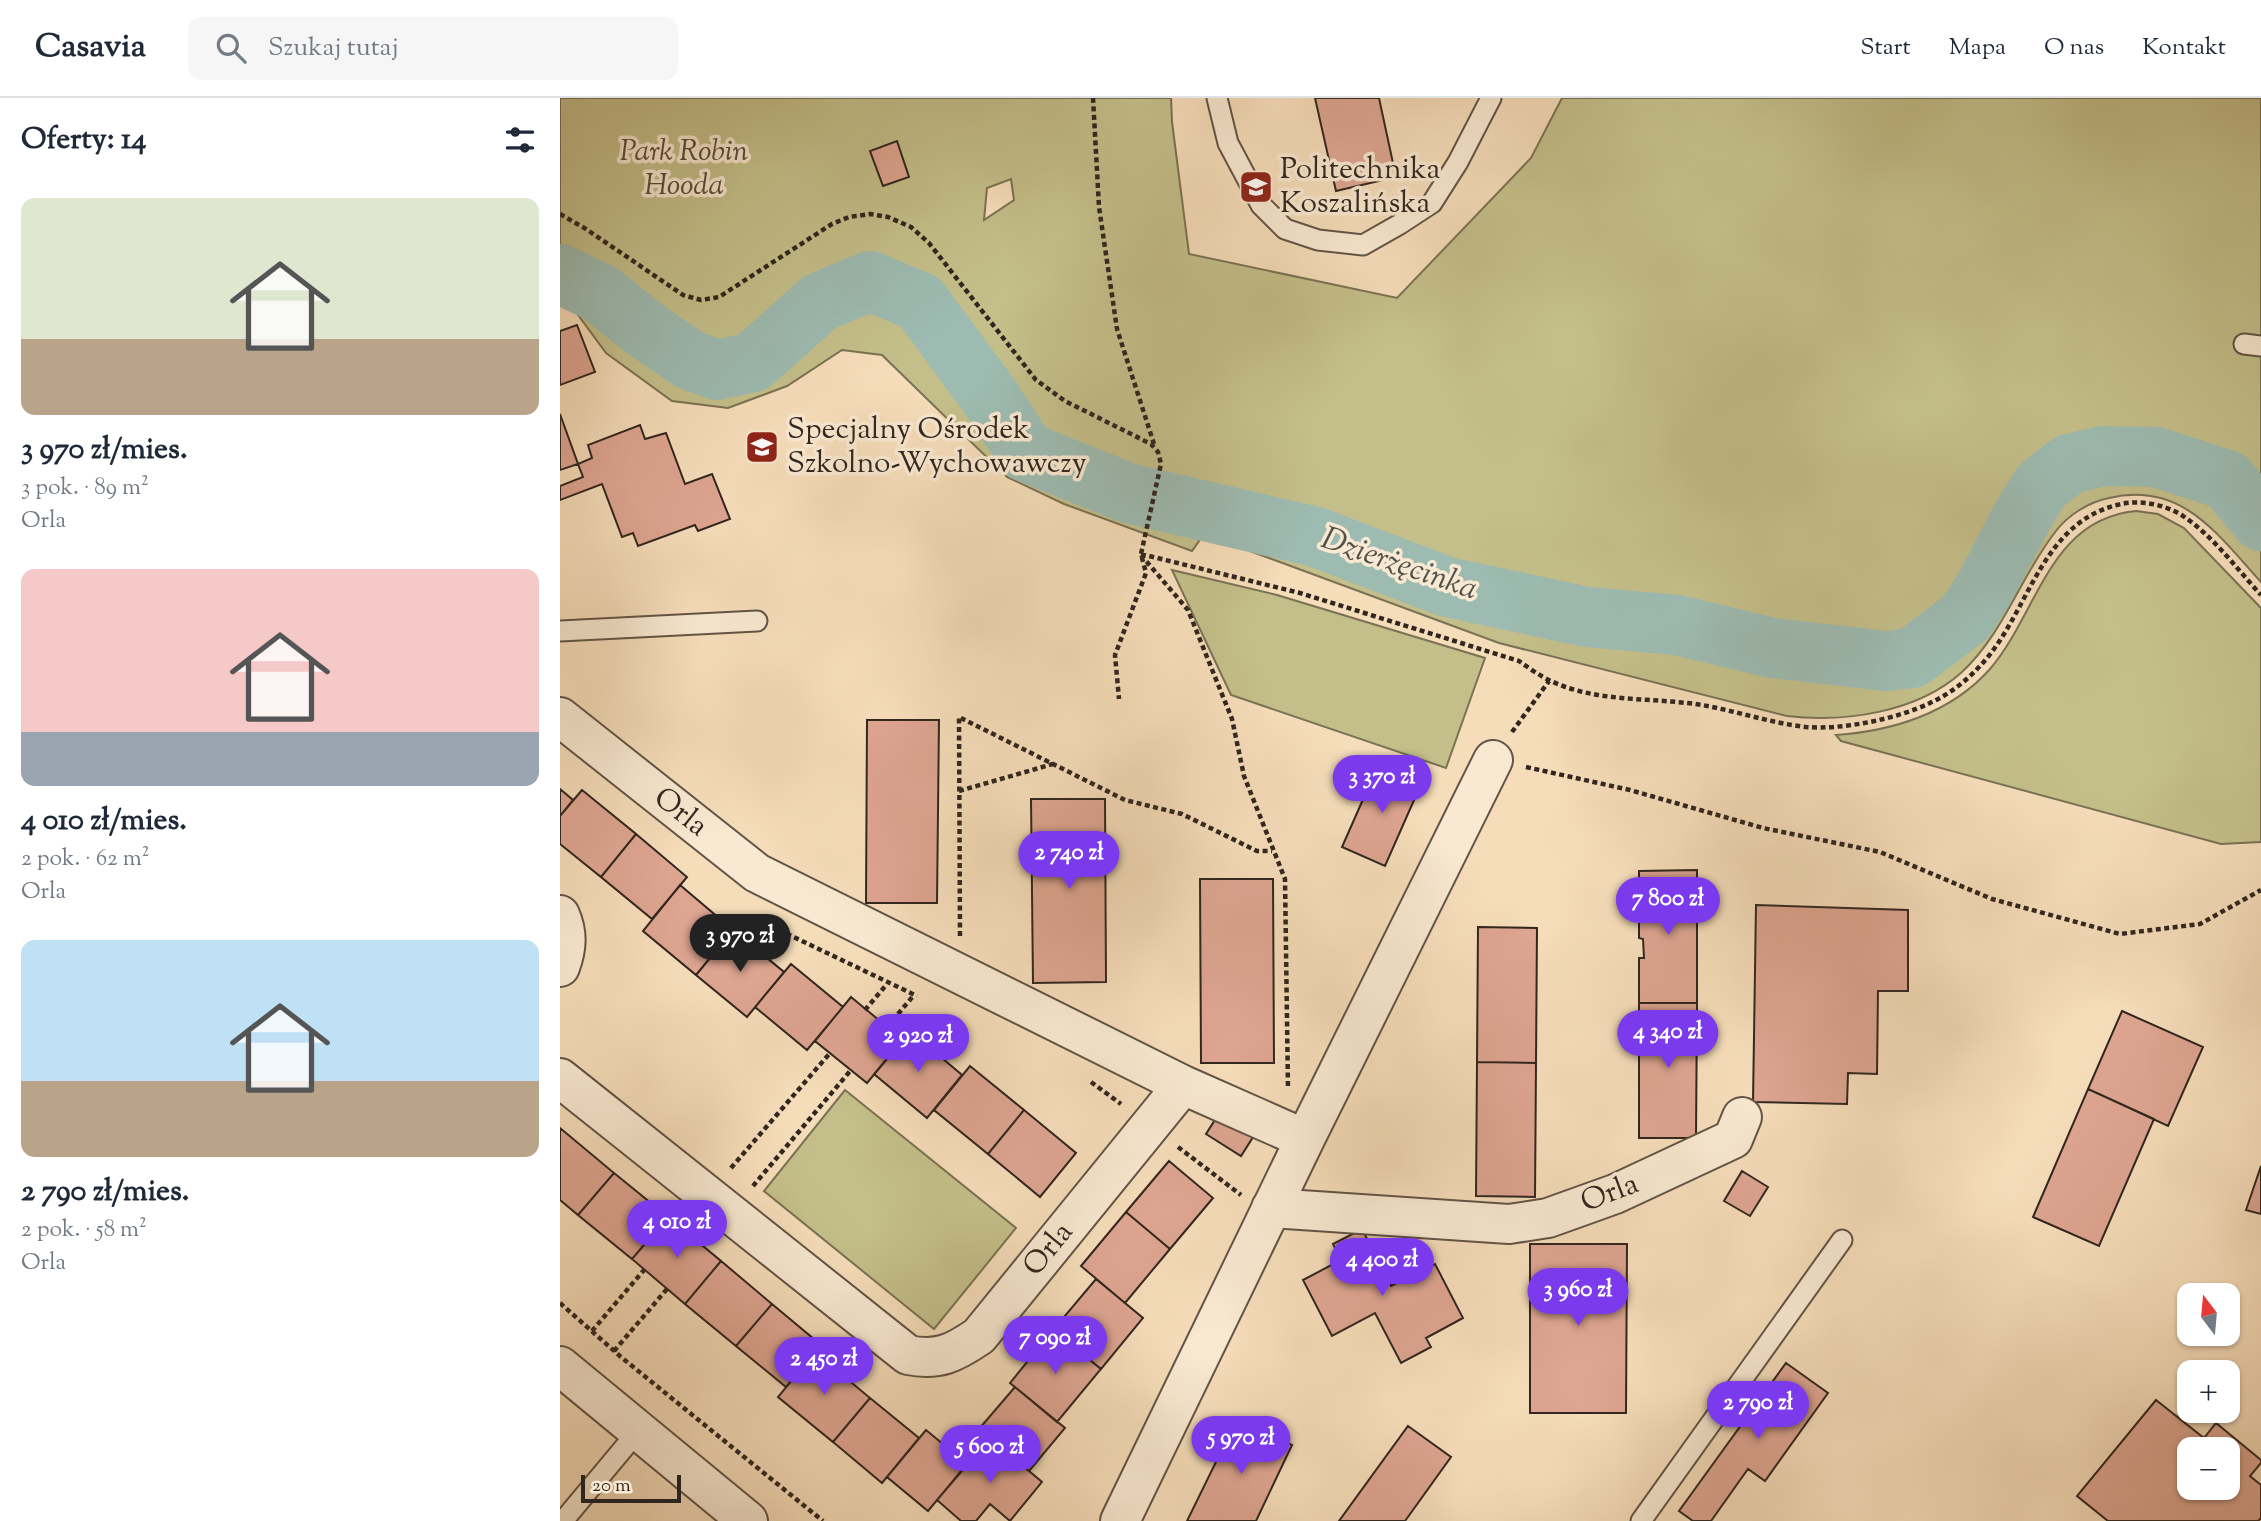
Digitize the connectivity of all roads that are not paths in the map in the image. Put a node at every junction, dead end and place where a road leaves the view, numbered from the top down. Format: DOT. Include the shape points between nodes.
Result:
graph roads {
  1 [pos="1217,98"];
  2 [pos="1491,98"];
  3 [pos="757,621"];
  4 [pos="560,631"];
  5 [pos="560,717"];
  6 [pos="1493,760"];
  7 [pos="560,915"];
  8 [pos="560,967"];
  9 [pos="560,1078"];
  10 [pos="1183,1084"];
  11 [pos="1292,1133"];
  12 [pos="1745,1136"];
  13 [pos="1271,1208"];
  14 [pos="1842,1240"];
  15 [pos="560,1366"];
  16 [pos="638,1431"];
  17 [pos="563,1521"];
  18 [pos="748,1521"];
  19 [pos="1120,1521"];
  20 [pos="1641,1521"];
  1 -- 2 [label="lane" via="1228,143 1261,205 1284,229 1318,240 1363,245 1432,203"];
  3 -- 4 [label="lane"];
  5 -- 10 [label="street, Orla" via="757,873"];
  6 -- 11 [label="street"];
  7 -- 8 [label="street" via="567,929"];
  9 -- 10 [label="street, Orla" via="908,1355 926,1359 954,1353 979,1336"];
  10 -- 11 [label="street, Orla"];
  11 -- 13 [label="street"];
  12 -- 13 [label="street, Orla" via="1615,1194 1548,1218 1509,1224"];
  13 -- 19 [label="street"];
  14 -- 20 [label="lane"];
  15 -- 16 [label="street"];
  16 -- 17 [label="lane"];
  16 -- 18 [label="street"];
}
